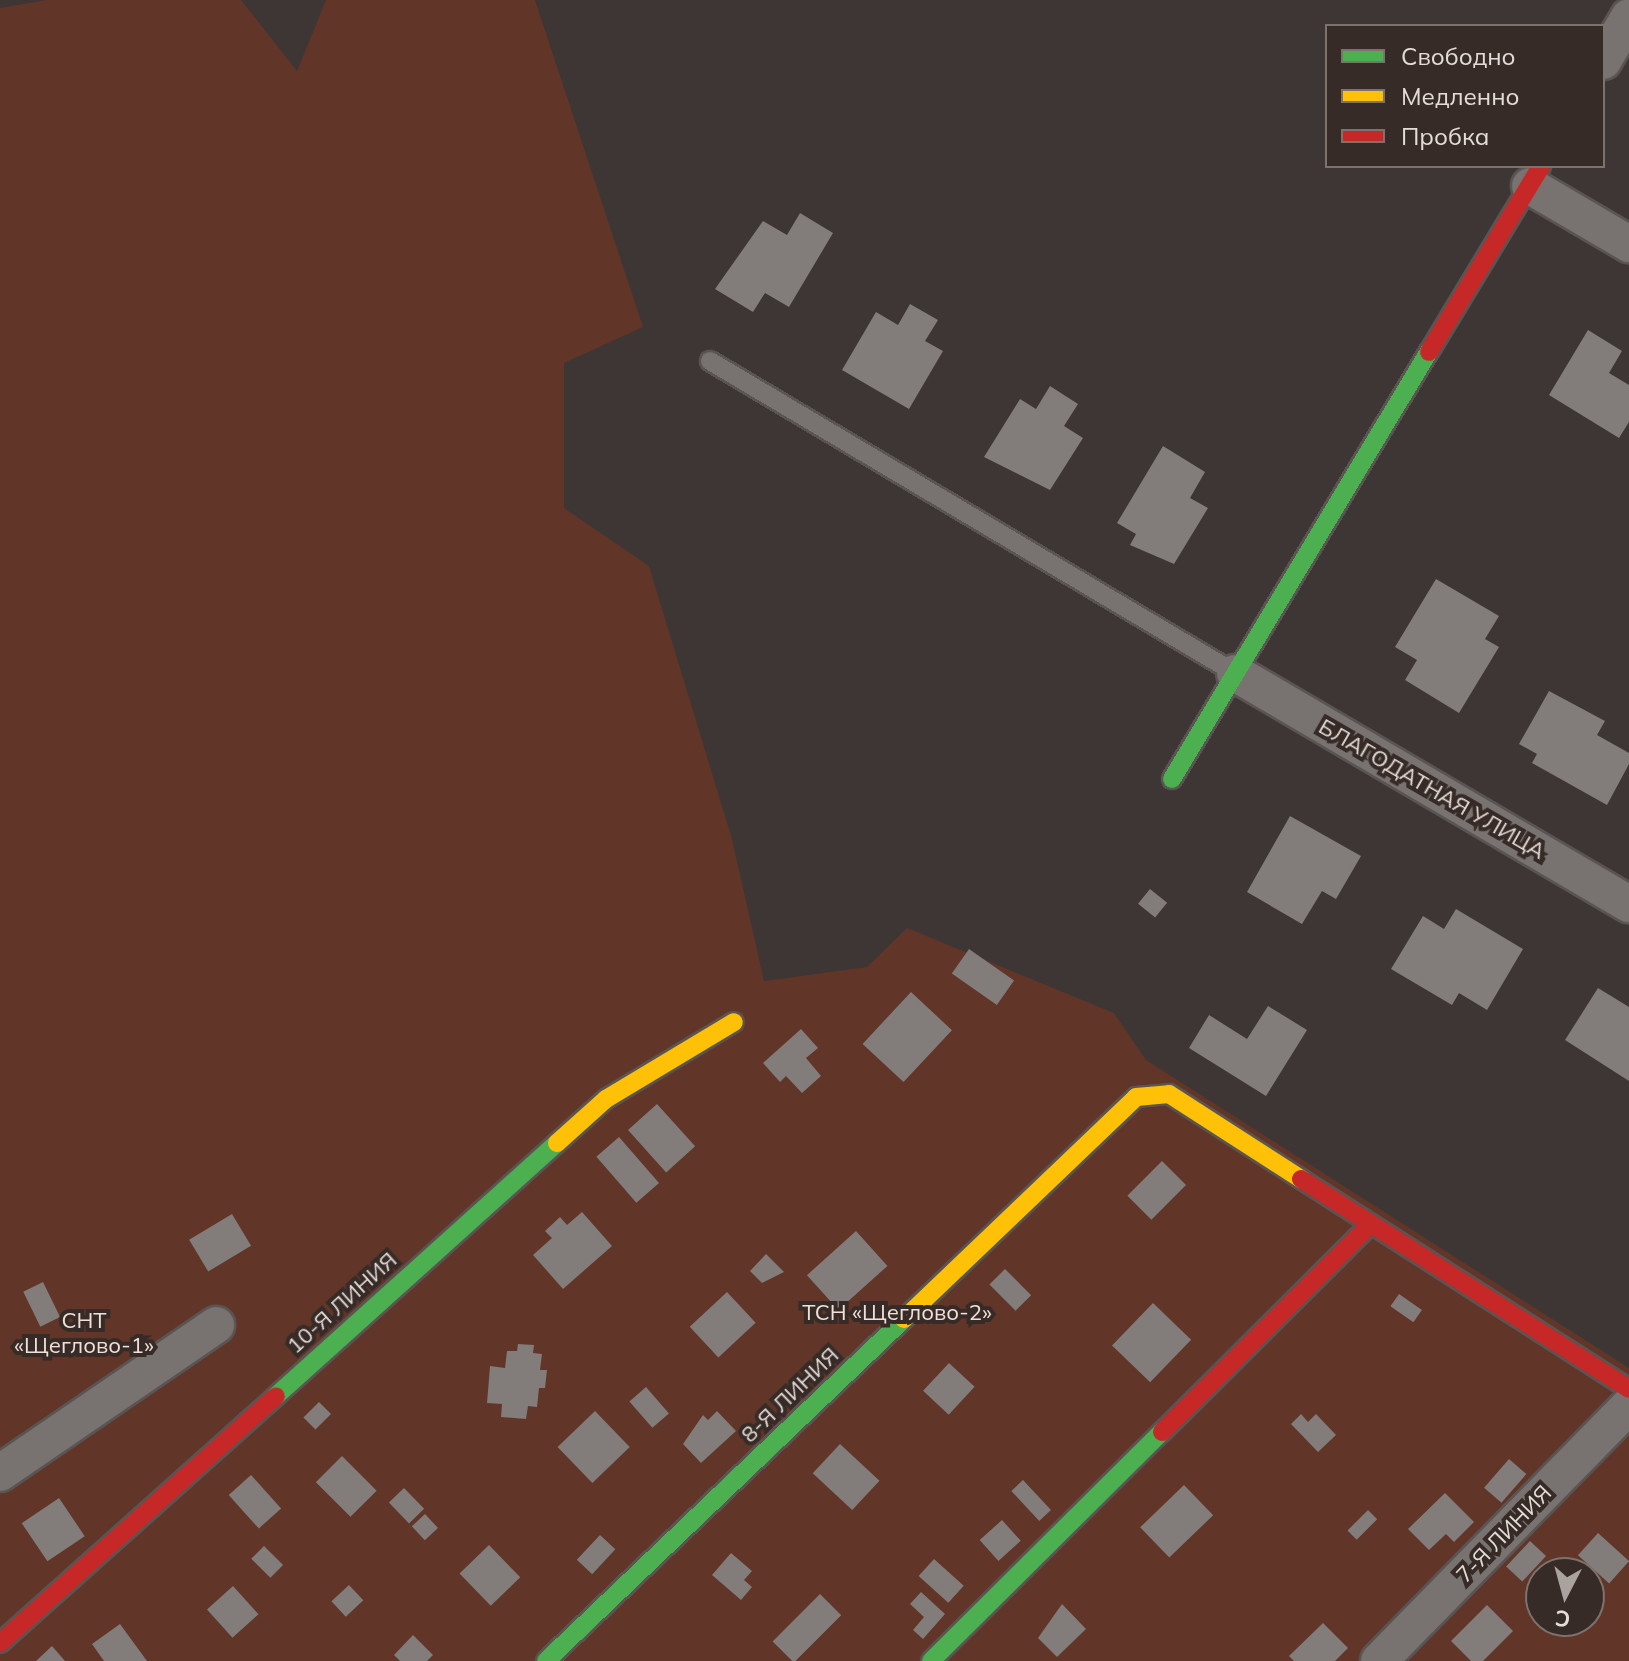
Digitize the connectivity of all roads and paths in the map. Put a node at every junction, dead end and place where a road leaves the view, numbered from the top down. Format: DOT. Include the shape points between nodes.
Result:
graph roads {
  1 [pos="1629,17"];
  2 [pos="1605,58"];
  3 [pos="1536,176"];
  4 [pos="1629,244"];
  5 [pos="710,361"];
  6 [pos="1235,673"];
  7 [pos="1172,779"];
  8 [pos="1629,904"];
  9 [pos="734,1022"];
  10 [pos="1371,1224"];
  11 [pos="216,1325"];
  12 [pos="1629,1389"];
  13 [pos="1629,1406"];
  14 [pos="0,1473"];
  15 [pos="0,1643"];
  16 [pos="546,1661"];
  17 [pos="931,1661"];
  18 [pos="1379,1661"];
  1 -- 2 [label="street"];
  3 -- 4 [label="street"];
  3 -- 6 [label="street"];
  5 -- 6 [label="lane"];
  6 -- 7 [label="street"];
  6 -- 8 [label="street, БЛАГОДАТНАЯ УЛИЦА"];
  9 -- 15 [label="street, 10-Я ЛИНИЯ" via="606,1099"];
  10 -- 12 [label="street"];
  10 -- 16 [label="street, 8-Я ЛИНИЯ" via="1169,1094 1136,1097"];
  10 -- 17 [label="street"];
  11 -- 14 [label="street"];
  13 -- 18 [label="street, 7-Я ЛИНИЯ"];
}
